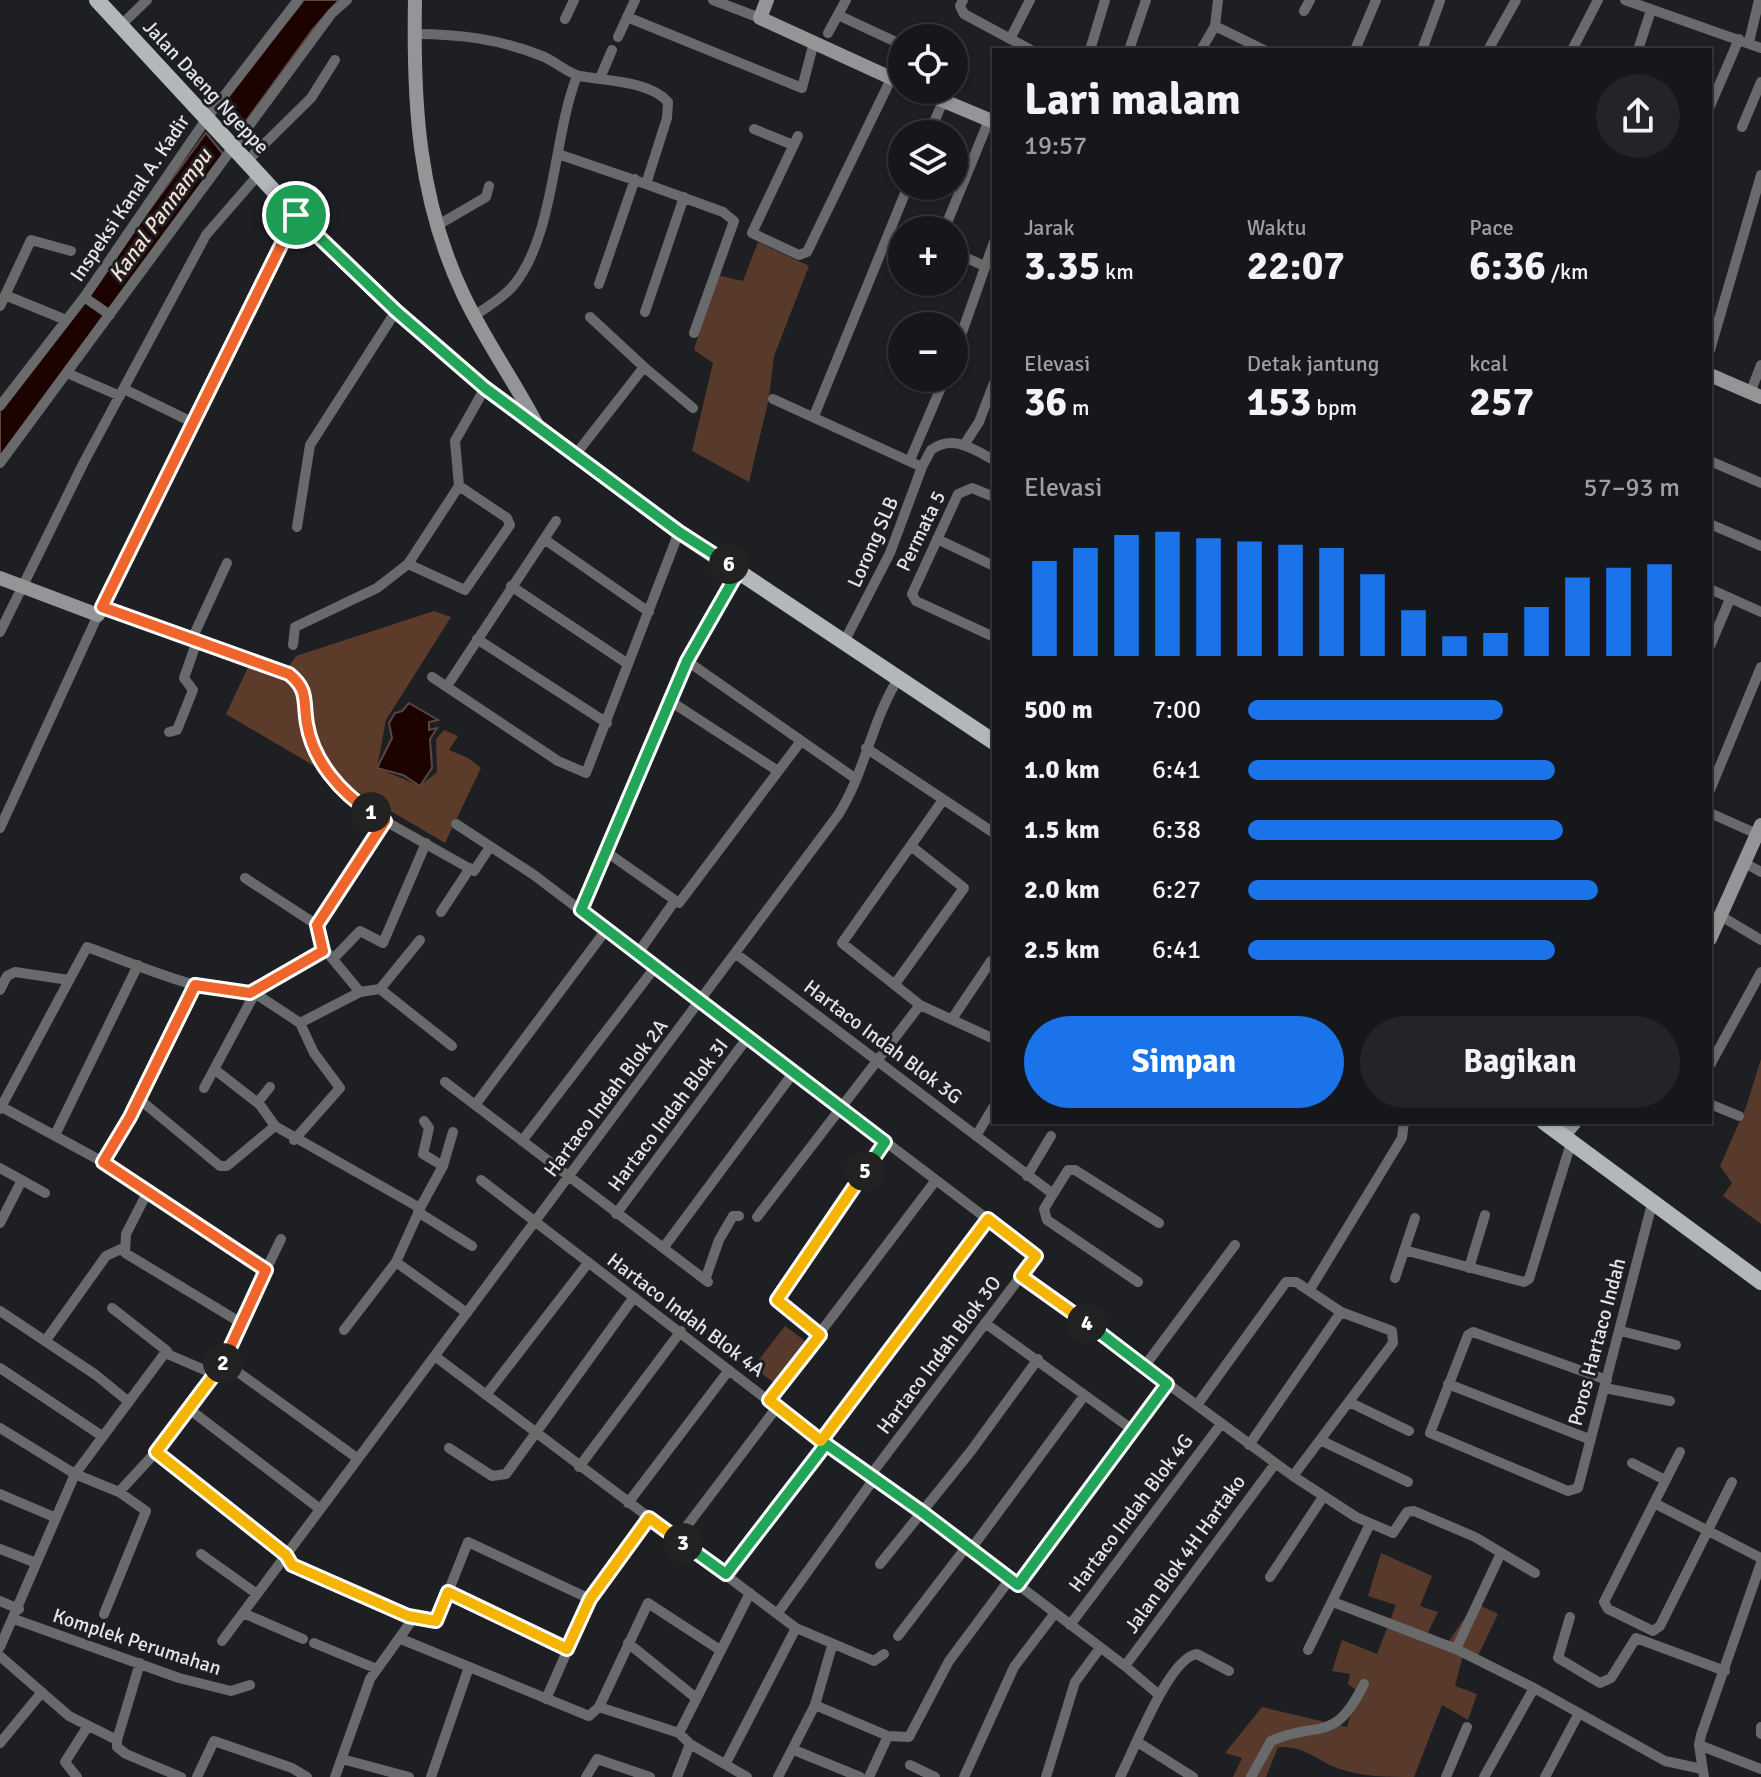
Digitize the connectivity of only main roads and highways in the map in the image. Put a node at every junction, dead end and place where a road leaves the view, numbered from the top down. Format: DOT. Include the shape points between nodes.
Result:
graph roads {
  1 [pos="97,0"];
  2 [pos="415,0"];
  3 [pos="767,0"];
  4 [pos="888,76"];
  5 [pos="950,104"];
  6 [pos="991,121"];
  7 [pos="296,215"];
  8 [pos="1712,376"];
  9 [pos="1756,395"];
  10 [pos="536,423"];
  11 [pos="0,578"];
  12 [pos="992,741"];
  13 [pos="1759,830"];
  14 [pos="1712,935"];
  15 [pos="1547,1124"];
  16 [pos="1574,1124"];
  17 [pos="1567,1140"];
  18 [pos="1761,1282"];
  1 -- 7 [label="main road, Jalan Daeng Ngeppe"];
  2 -- 10 [label="main road" via="415,113 438,225 474,316"];
  3 -- 4 [label="main road" via="760,18 823,40"];
  5 -- 6 [label="main road"];
  7 -- 10 [label="main road, Jalan Daeng Ngeppe" via="396,311 485,388"];
  7 -- 11 [label="main road" via="100,611"];
  8 -- 9 [label="main road"];
  10 -- 12 [label="main road, Jalan Daeng Ngeppe" via="679,532"];
  13 -- 14 [label="main road"];
  15 -- 17 [label="main road"];
  16 -- 17 [label="main road"];
  17 -- 18 [label="main road"];
}
